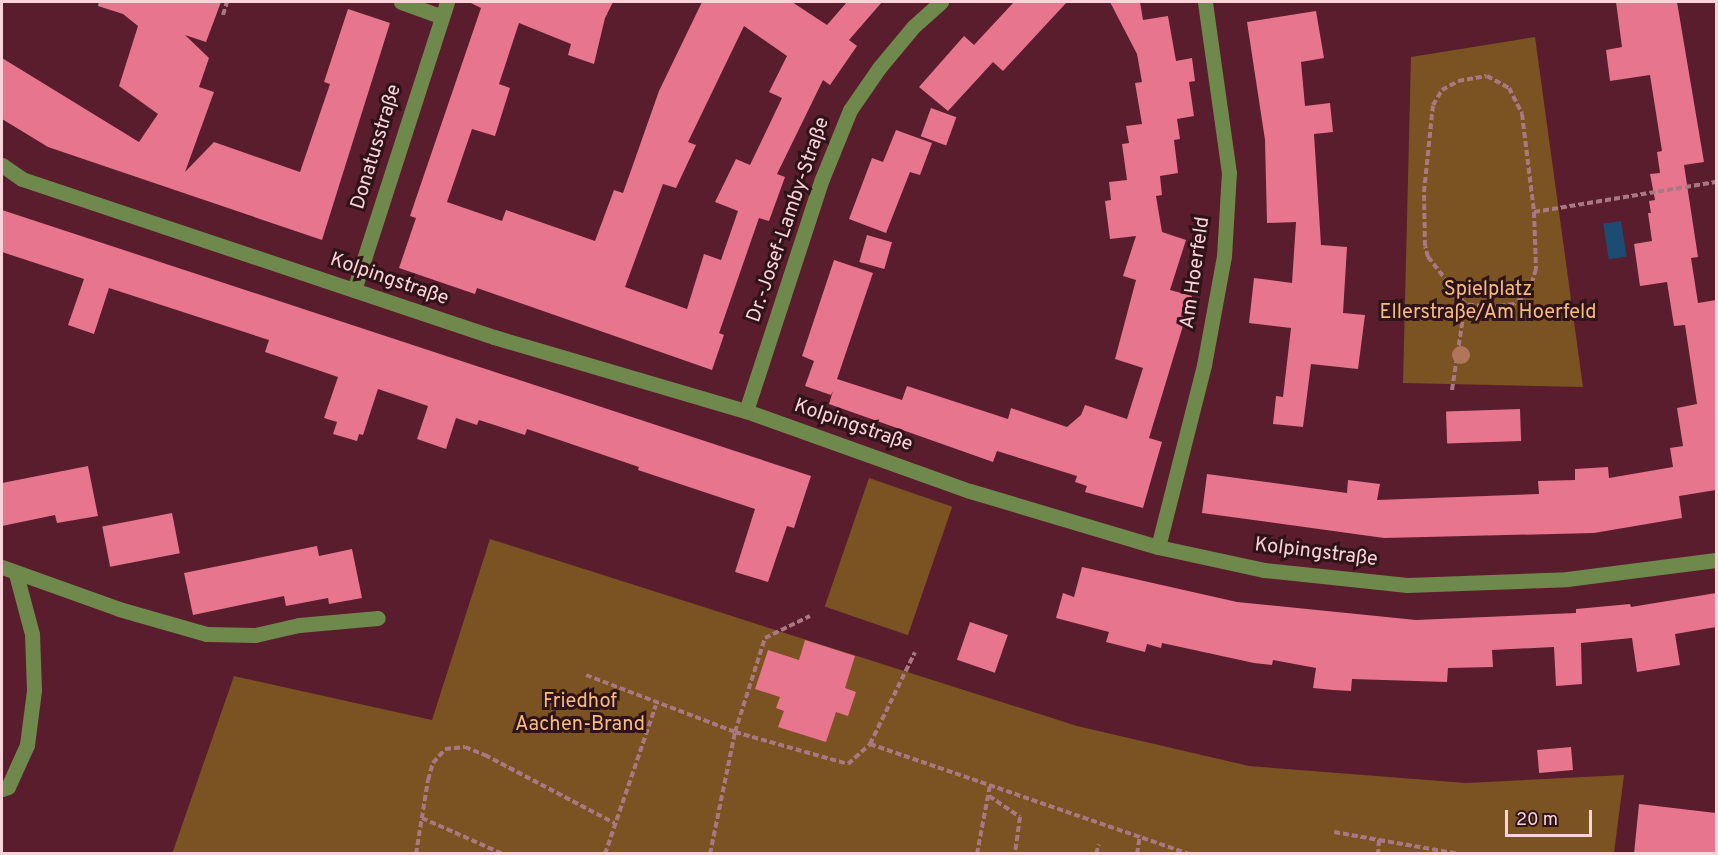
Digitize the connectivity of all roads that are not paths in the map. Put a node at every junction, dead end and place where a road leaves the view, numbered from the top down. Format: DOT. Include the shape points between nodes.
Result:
graph roads {
  1 [pos="401,2"];
  2 [pos="447,2"];
  3 [pos="941,2"];
  4 [pos="1205,2"];
  5 [pos="440,16"];
  6 [pos="2,165"];
  7 [pos="354,290"];
  8 [pos="746,411"];
  9 [pos="1158,547"];
  10 [pos="1716,560"];
  11 [pos="2,567"];
  12 [pos="16,574"];
  13 [pos="378,618"];
  14 [pos="2,789"];
  1 -- 5 [label="street"];
  2 -- 5 [label="street, Donatusstraße"];
  3 -- 8 [label="street, Dr.-Josef-Lamby-Straße" via="885,59 850,110 822,179"];
  4 -- 9 [label="street, Am Hoerfeld" via="1229,173 1224,256 1204,365"];
  5 -- 7 [label="street, Donatusstraße"];
  6 -- 7 [label="street, Kolpingstraße" via="22,179"];
  7 -- 8 [label="street, Kolpingstraße" via="494,337"];
  8 -- 9 [label="street, Kolpingstraße" via="970,490"];
  9 -- 10 [label="street, Kolpingstraße" via="1264,570 1407,585 1567,579"];
  11 -- 12 [label="street"];
  12 -- 13 [label="street" via="207,634 255,635 298,625"];
  12 -- 14 [label="street" via="32,634 34,690 27,745 8,787"];
}
